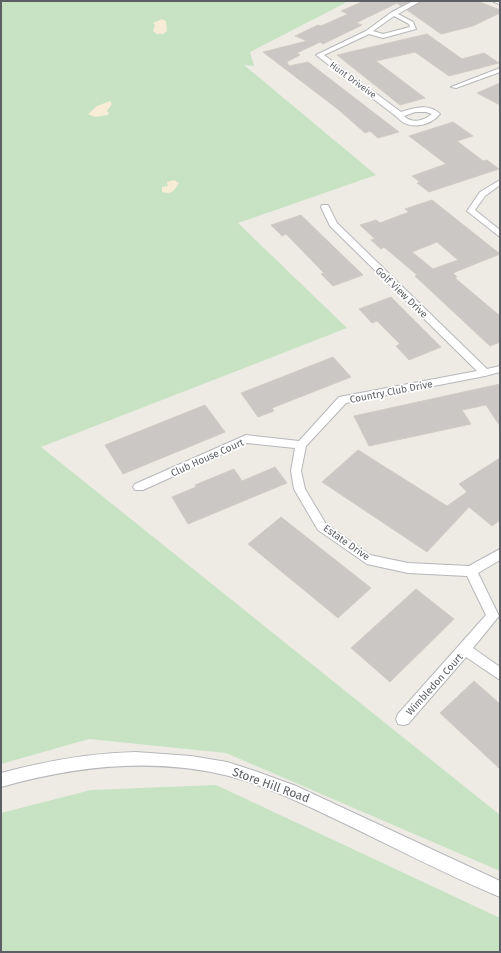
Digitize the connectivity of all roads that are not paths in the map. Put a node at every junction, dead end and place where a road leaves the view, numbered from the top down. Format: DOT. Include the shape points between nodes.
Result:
graph roads {
  1 [pos="418,1"];
  2 [pos="496,1"];
  3 [pos="500,2"];
  4 [pos="394,14"];
  5 [pos="368,32"];
  6 [pos="500,70"];
  7 [pos="454,87"];
  8 [pos="400,115"];
  9 [pos="500,182"];
  10 [pos="325,207"];
  11 [pos="500,234"];
  12 [pos="500,369"];
  13 [pos="486,373"];
  14 [pos="301,445"];
  15 [pos="139,487"];
  16 [pos="500,554"];
  17 [pos="471,571"];
  18 [pos="496,619"];
  19 [pos="465,649"];
  20 [pos="500,674"];
  21 [pos="403,719"];
  22 [pos="1,780"];
  23 [pos="500,888"];
  1 -- 4 [label="street, Hunt Driveive"];
  2 -- 3 [label="street"];
  4 -- 5 [label="street, Hunt Driveive"];
  4 -- 5 [label="street" via="411,23 414,28 383,36"];
  5 -- 8 [label="street, Hunt Driveive" via="319,55"];
  6 -- 7 [label="street"];
  9 -- 11 [label="street" via="474,202 471,210"];
  10 -- 13 [label="street, Golf View Drive" via="333,224"];
  12 -- 13 [label="street, Country Club Drive"];
  13 -- 14 [label="street, Country Club Drive" via="343,400"];
  14 -- 15 [label="street, Club House Court" via="246,439"];
  14 -- 17 [label="street, Estate Drive" via="296,472 300,489 322,527 367,559 408,568"];
  16 -- 17 [label="street"];
  17 -- 18 [label="street, Wimbledon Court"];
  18 -- 19 [label="street, Wimbledon Court"];
  19 -- 20 [label="street, Wimbledon Court"];
  19 -- 21 [label="street, Wimbledon Court"];
  22 -- 23 [label="street, Store Hill Road" via="37,769 99,759 160,759 220,767 291,791"];
}
